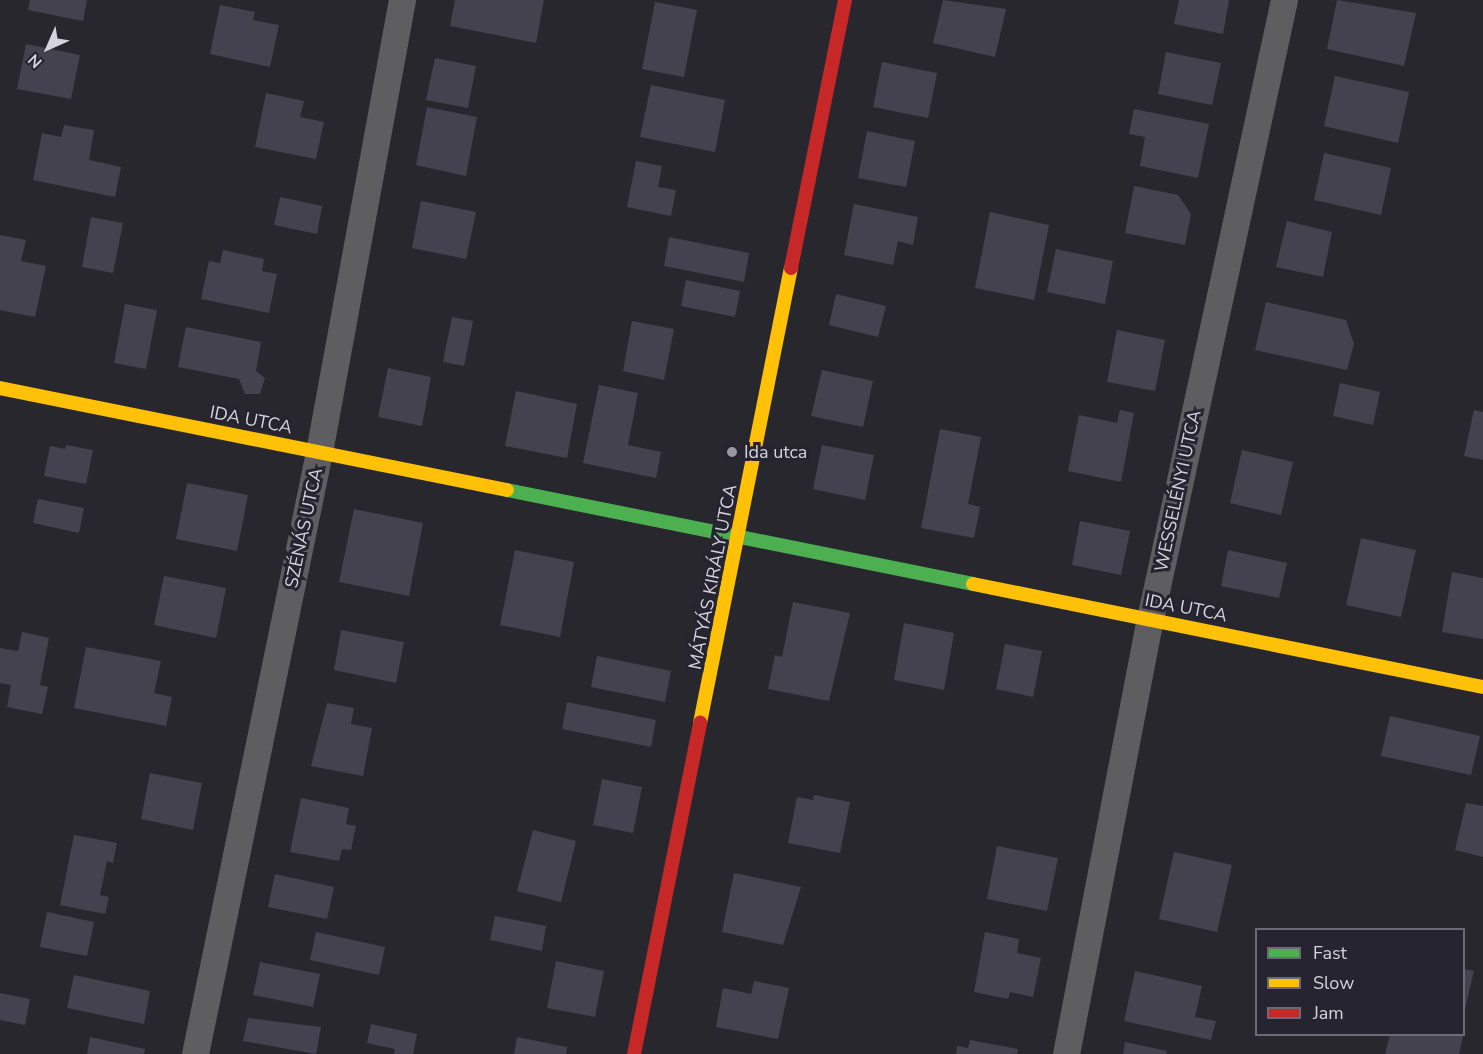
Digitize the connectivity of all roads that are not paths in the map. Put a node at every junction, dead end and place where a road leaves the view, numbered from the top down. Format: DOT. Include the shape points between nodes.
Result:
graph roads {
  1 [pos="402,0"];
  2 [pos="845,0"];
  3 [pos="1284,0"];
  4 [pos="0,388"];
  5 [pos="319,452"];
  6 [pos="740,537"];
  7 [pos="1150,620"];
  8 [pos="1483,687"];
  9 [pos="195,1054"];
  10 [pos="634,1054"];
  11 [pos="1066,1054"];
  1 -- 5 [label="street, SZÉNÁS UTCA"];
  2 -- 6 [label="street, MÁTYÁS KIRÁLY UTCA"];
  3 -- 7 [label="street, WESSELÉNYI UTCA"];
  4 -- 5 [label="street, IDA UTCA"];
  5 -- 6 [label="street, IDA UTCA"];
  5 -- 9 [label="street, SZÉNÁS UTCA"];
  6 -- 7 [label="street, IDA UTCA"];
  6 -- 10 [label="street, MÁTYÁS KIRÁLY UTCA"];
  7 -- 8 [label="street, IDA UTCA"];
  7 -- 11 [label="street, WESSELÉNYI UTCA"];
}
